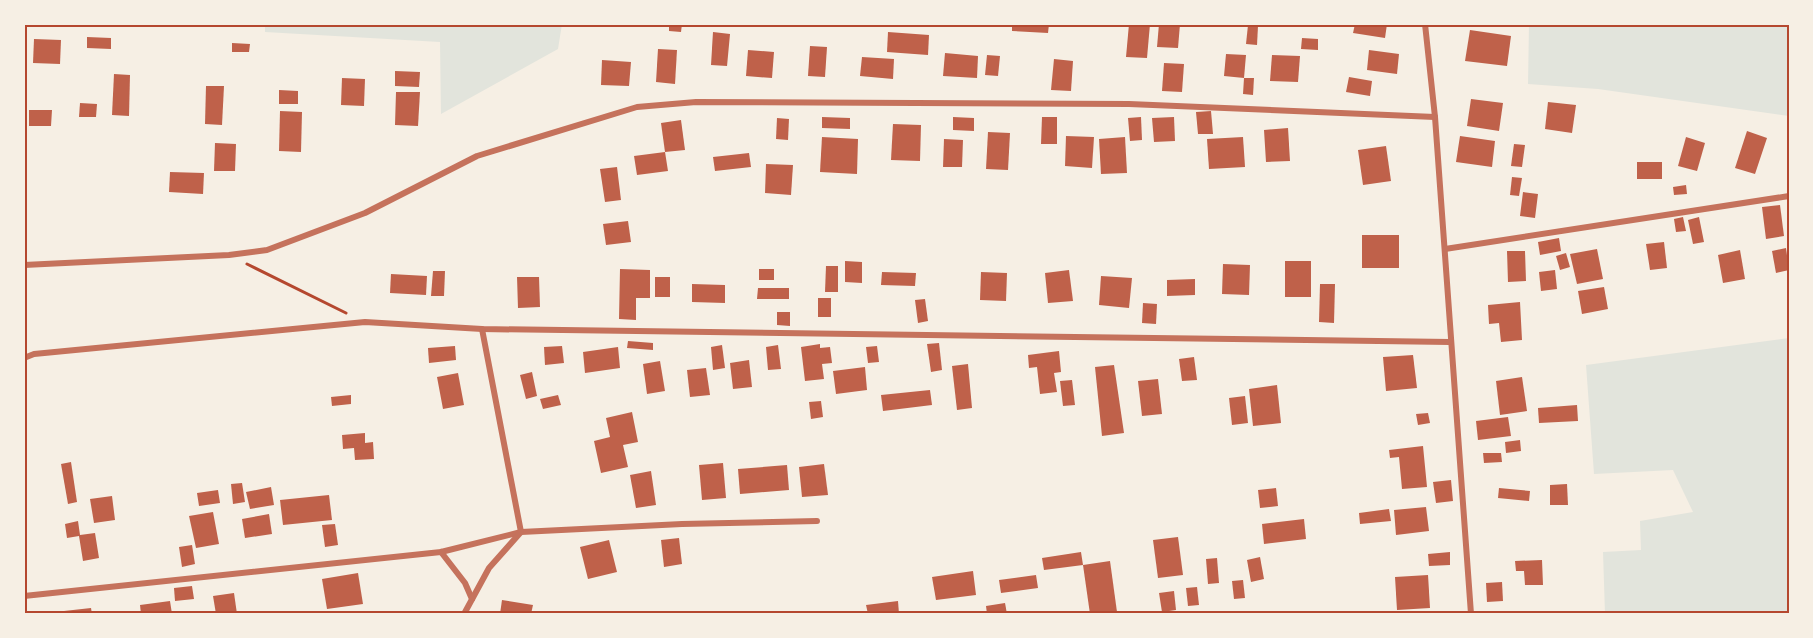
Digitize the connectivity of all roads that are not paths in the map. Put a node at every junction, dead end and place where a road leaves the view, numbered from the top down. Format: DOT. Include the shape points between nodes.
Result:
graph roads {
  1 [pos="1425,24"];
  2 [pos="1435,117"];
  3 [pos="1789,196"];
  4 [pos="1445,249"];
  5 [pos="24,265"];
  6 [pos="482,328"];
  7 [pos="1450,342"];
  8 [pos="24,358"];
  9 [pos="817,521"];
  10 [pos="521,532"];
  11 [pos="441,552"];
  12 [pos="24,596"];
  13 [pos="472,599"];
  14 [pos="464,614"];
  15 [pos="1471,614"];
  1 -- 2 [label="street"];
  2 -- 4 [label="street"];
  2 -- 5 [label="street" via="1118,104 696,102 637,107 477,156 365,213 267,250"];
  3 -- 4 [label="street"];
  4 -- 7 [label="street"];
  6 -- 7 [label="street"];
  6 -- 8 [label="street" via="365,322"];
  6 -- 10 [label="street"];
  7 -- 15 [label="street"];
  9 -- 10 [label="street"];
  10 -- 11 [label="street"];
  10 -- 13 [label="street" via="489,568"];
  11 -- 12 [label="street"];
  11 -- 13 [label="street"];
  13 -- 14 [label="street"];
}
